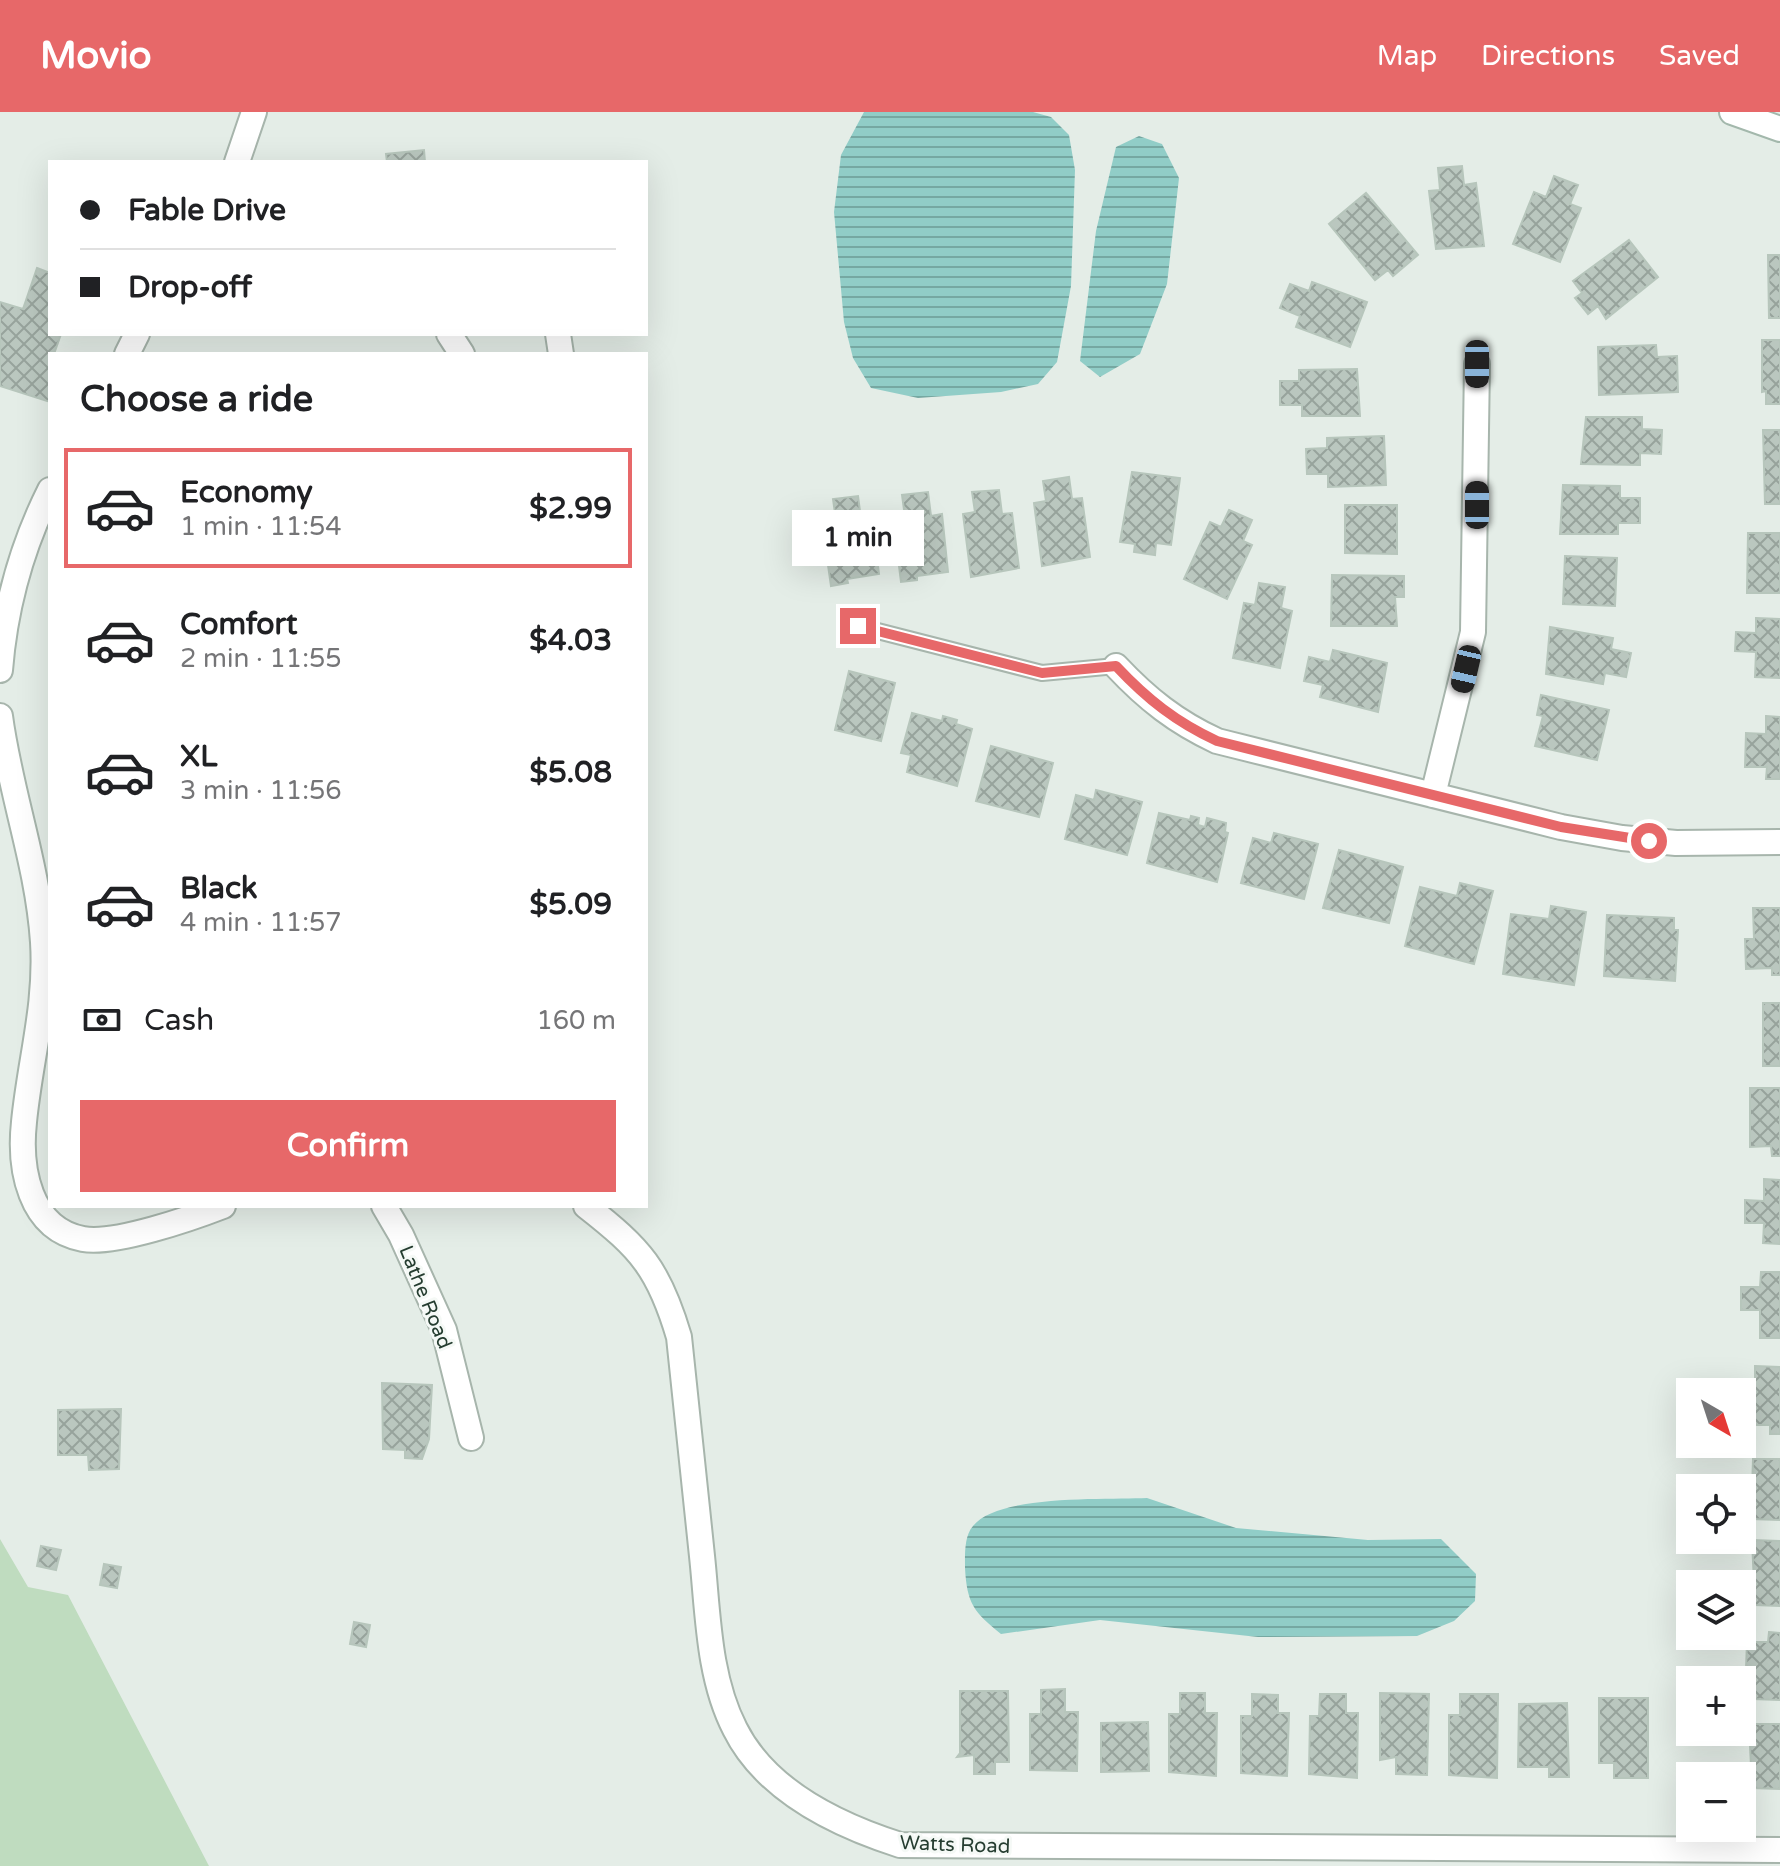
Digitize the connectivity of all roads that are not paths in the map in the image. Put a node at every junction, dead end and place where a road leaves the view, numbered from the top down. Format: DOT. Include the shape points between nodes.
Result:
graph roads {
  1 [pos="254,112"];
  2 [pos="1732,112"];
  3 [pos="1780,129"];
  4 [pos="238,160"];
  5 [pos="1477,364"];
  6 [pos="48,495"];
  7 [pos="858,626"];
  8 [pos="1116,666"];
  9 [pos="0,670"];
  10 [pos="0,716"];
  11 [pos="1433,795"];
  12 [pos="1780,842"];
  13 [pos="217,1208"];
  14 [pos="385,1208"];
  15 [pos="588,1208"];
  16 [pos="471,1438"];
  17 [pos="1780,1850"];
  1 -- 4 [label="street"];
  2 -- 3 [label="street"];
  5 -- 11 [label="street" via="1473,632"];
  6 -- 9 [label="street" via="14,583"];
  7 -- 8 [label="lane" via="1042,673"];
  8 -- 11 [label="street" via="1146,698 1217,741"];
  10 -- 13 [label="street" via="43,941 43,1008 24,1123 23,1166 32,1201 53,1226 82,1239 116,1239"];
  11 -- 12 [label="street" via="1622,838"];
  14 -- 16 [label="street, Lathe Road" via="444,1330"];
  15 -- 17 [label="street, Watts Road" via="647,1260 665,1290 679,1337 711,1644 735,1729 758,1762 822,1813 900,1845"];
}
